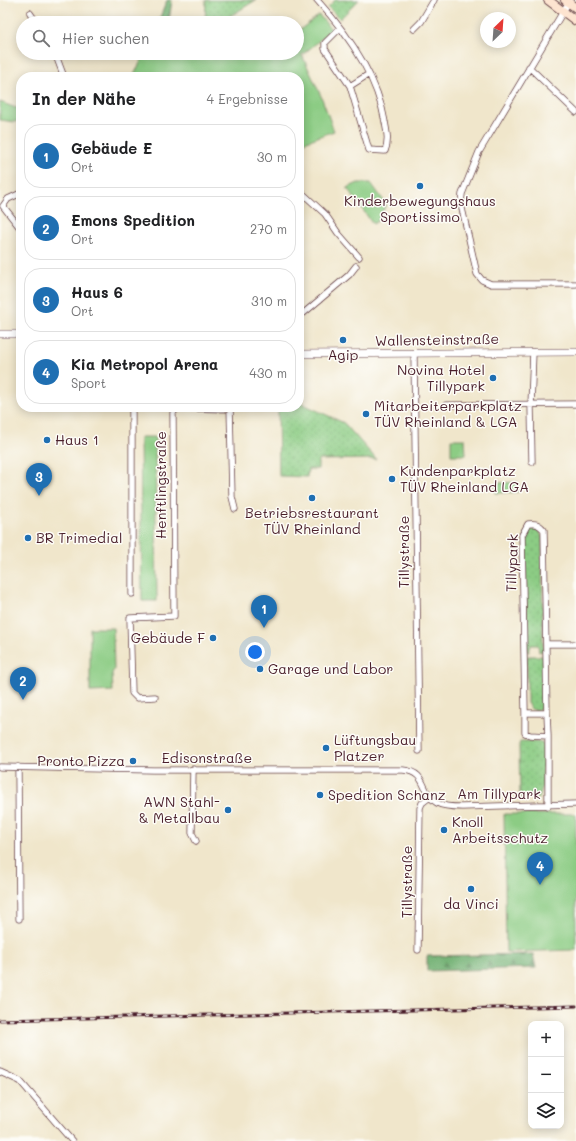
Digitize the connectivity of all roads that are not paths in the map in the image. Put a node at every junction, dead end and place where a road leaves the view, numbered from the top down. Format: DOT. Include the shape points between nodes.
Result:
graph roads {
  1 [pos="317,0"];
  2 [pos="434,0"];
  3 [pos="548,0"];
  4 [pos="568,1"];
  5 [pos="576,8"];
  6 [pos="563,11"];
  7 [pos="30,13"];
  8 [pos="32,16"];
  9 [pos="576,21"];
  10 [pos="340,28"];
  11 [pos="414,29"];
  12 [pos="58,60"];
  13 [pos="529,67"];
  14 [pos="62,72"];
  15 [pos="369,74"];
  16 [pos="350,86"];
  17 [pos="576,112"];
  18 [pos="16,195"];
  19 [pos="304,195"];
  20 [pos="1,206"];
  21 [pos="16,223"];
  22 [pos="359,257"];
  23 [pos="356,266"];
  24 [pos="576,284"];
  25 [pos="304,313"];
  26 [pos="0,334"];
  27 [pos="16,334"];
  28 [pos="533,352"];
  29 [pos="576,352"];
  30 [pos="414,353"];
  31 [pos="304,354"];
  32 [pos="576,404"];
  33 [pos="446,405"];
  34 [pos="531,405"];
  35 [pos="132,412"];
  36 [pos="174,412"];
  37 [pos="230,412"];
  38 [pos="532,462"];
  39 [pos="235,508"];
  40 [pos="132,594"];
  41 [pos="546,644"];
  42 [pos="576,644"];
  43 [pos="155,697"];
  44 [pos="525,713"];
  45 [pos="548,713"];
  46 [pos="548,736"];
  47 [pos="419,751"];
  48 [pos="0,767"];
  49 [pos="18,767"];
  50 [pos="193,769"];
  51 [pos="414,772"];
  52 [pos="431,796"];
  53 [pos="576,804"];
  54 [pos="548,806"];
  55 [pos="196,840"];
  56 [pos="19,920"];
  57 [pos="418,950"];
  58 [pos="0,1072"];
  59 [pos="72,1141"];
  1 -- 10 [label="street"];
  2 -- 11 [label="street"];
  3 -- 6 [label="main road"];
  4 -- 5 [label="main road"];
  4 -- 6 [label="street"];
  6 -- 9 [label="main road"];
  6 -- 13 [label="street"];
  7 -- 8 [label="street"];
  10 -- 15 [label="street"];
  10 -- 16 [label="street" via="325,43 325,49"];
  12 -- 14 [label="street"];
  13 -- 17 [label="street"];
  13 -- 24 [label="street" via="479,152 462,194 461,204 477,274 482,280 491,284"];
  15 -- 16 [label="street"];
  15 -- 16 [label="street" via="385,120 388,145 384,151 368,150"];
  18 -- 20 [label="street"];
  19 -- 22 [label="street" via="325,214"];
  20 -- 21 [label="street"];
  23 -- 25 [label="street" via="350,275"];
  26 -- 27 [label="street"];
  28 -- 29 [label="street, Wallensteinstraße"];
  28 -- 30 [label="street, Wallensteinstraße"];
  28 -- 34 [label="street"];
  30 -- 31 [label="street, Wallensteinstraße"];
  30 -- 47 [label="street, Tillystraße"];
  32 -- 34 [label="street"];
  33 -- 34 [label="street"];
  34 -- 38 [label="street"];
  35 -- 40 [label="street"];
  36 -- 43 [label="street, Henftlingstraße" via="174,616 130,618 132,693 137,698"];
  37 -- 39 [label="street" via="232,497"];
  41 -- 42 [label="street"];
  41 -- 44 [label="street, Tillypark" via="544,530 534,523 528,524 522,535"];
  41 -- 45 [label="street, Tillypark"];
  44 -- 45 [label="street"];
  44 -- 46 [label="street, Tillypark" via="525,733 530,736"];
  45 -- 46 [label="street, Tillypark"];
  46 -- 54 [label="street, Tillypark"];
  48 -- 49 [label="street, Edisonstraße"];
  49 -- 50 [label="street, Edisonstraße"];
  49 -- 56 [label="street"];
  50 -- 51 [label="street, Edisonstraße" via="390,769"];
  50 -- 55 [label="street" via="192,832"];
  51 -- 52 [label="street, Am Tillypark"];
  52 -- 54 [label="street, Am Tillypark" via="440,804 454,807"];
  52 -- 57 [label="street, Tillystraße" via="420,808"];
  53 -- 54 [label="street, Am Tillypark"];
  58 -- 59 [label="street" via="20,1081"];
}
